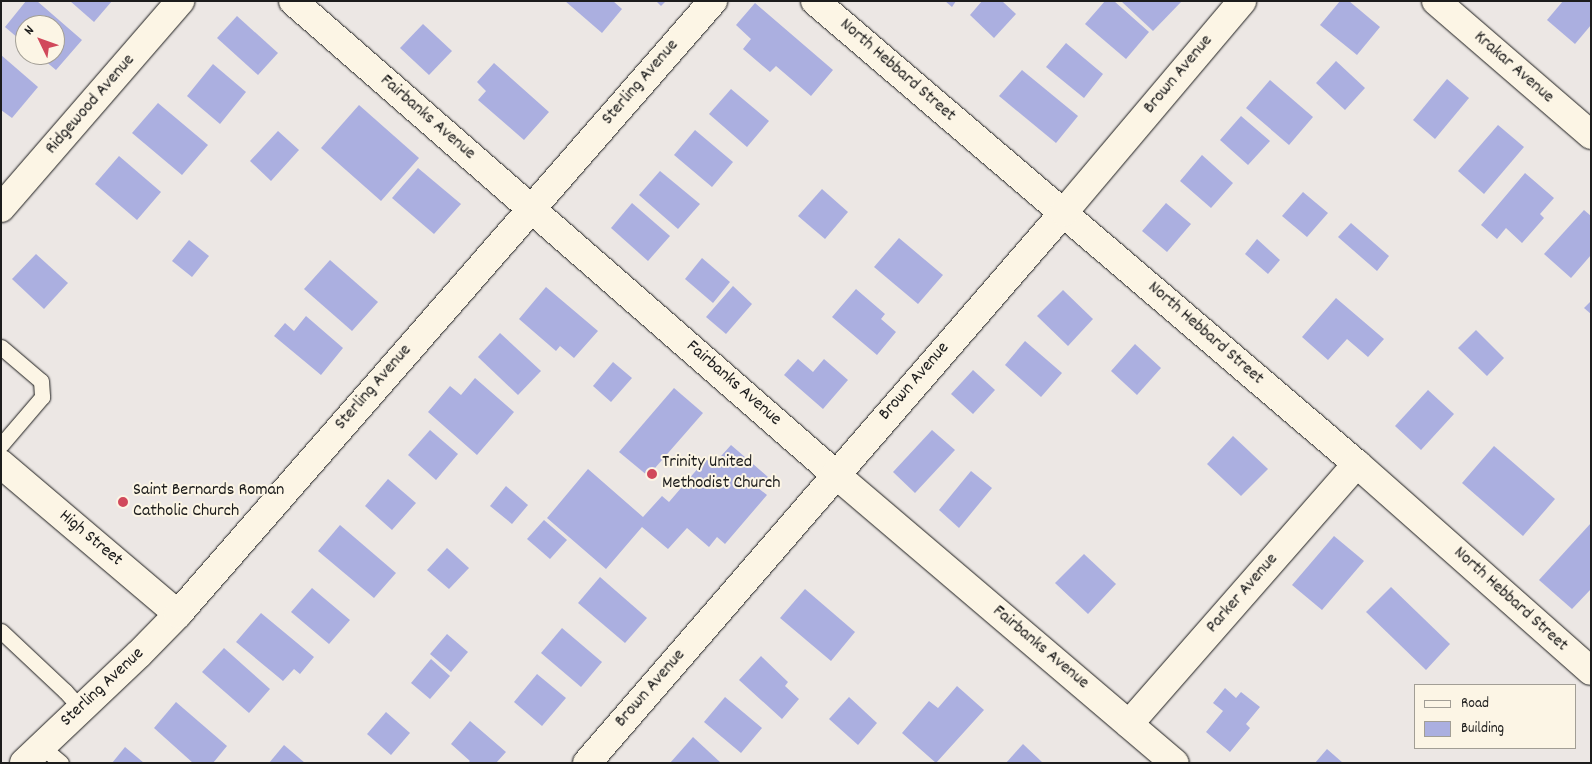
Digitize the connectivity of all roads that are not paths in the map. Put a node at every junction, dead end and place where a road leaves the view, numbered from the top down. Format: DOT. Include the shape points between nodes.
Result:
graph roads {
  1 [pos="180,1"];
  2 [pos="293,1"];
  3 [pos="713,1"];
  4 [pos="816,1"];
  5 [pos="1242,1"];
  6 [pos="1436,1"];
  7 [pos="1591,136"];
  8 [pos="1,208"];
  9 [pos="531,208"];
  10 [pos="1064,212"];
  11 [pos="1,347"];
  12 [pos="1,445"];
  13 [pos="1,464"];
  14 [pos="1357,464"];
  15 [pos="835,474"];
  16 [pos="178,614"];
  17 [pos="1,631"];
  18 [pos="1591,671"];
  19 [pos="81,709"];
  20 [pos="1129,724"];
  21 [pos="42,757"];
  22 [pos="587,763"];
  23 [pos="1175,763"];
  1 -- 8 [label="street, Ridgewood Avenue"];
  2 -- 9 [label="street, Fairbanks Avenue"];
  3 -- 9 [label="street, Sterling Avenue"];
  4 -- 10 [label="street, North Hebbard Street"];
  5 -- 10 [label="street, Brown Avenue"];
  6 -- 7 [label="street, Krakar Avenue"];
  9 -- 15 [label="street, Fairbanks Avenue"];
  9 -- 16 [label="street, Sterling Avenue"];
  10 -- 14 [label="street, North Hebbard Street"];
  10 -- 15 [label="street, Brown Avenue"];
  11 -- 12 [label="lane" via="41,381 42,396"];
  13 -- 16 [label="street, High Street"];
  14 -- 18 [label="street, North Hebbard Street"];
  14 -- 20 [label="street, Parker Avenue"];
  15 -- 20 [label="street, Fairbanks Avenue"];
  15 -- 22 [label="street, Brown Avenue"];
  16 -- 19 [label="street, Sterling Avenue"];
  17 -- 19 [label="lane"];
  19 -- 21 [label="street, Sterling Avenue"];
  20 -- 23 [label="street, Fairbanks Avenue"];
}
